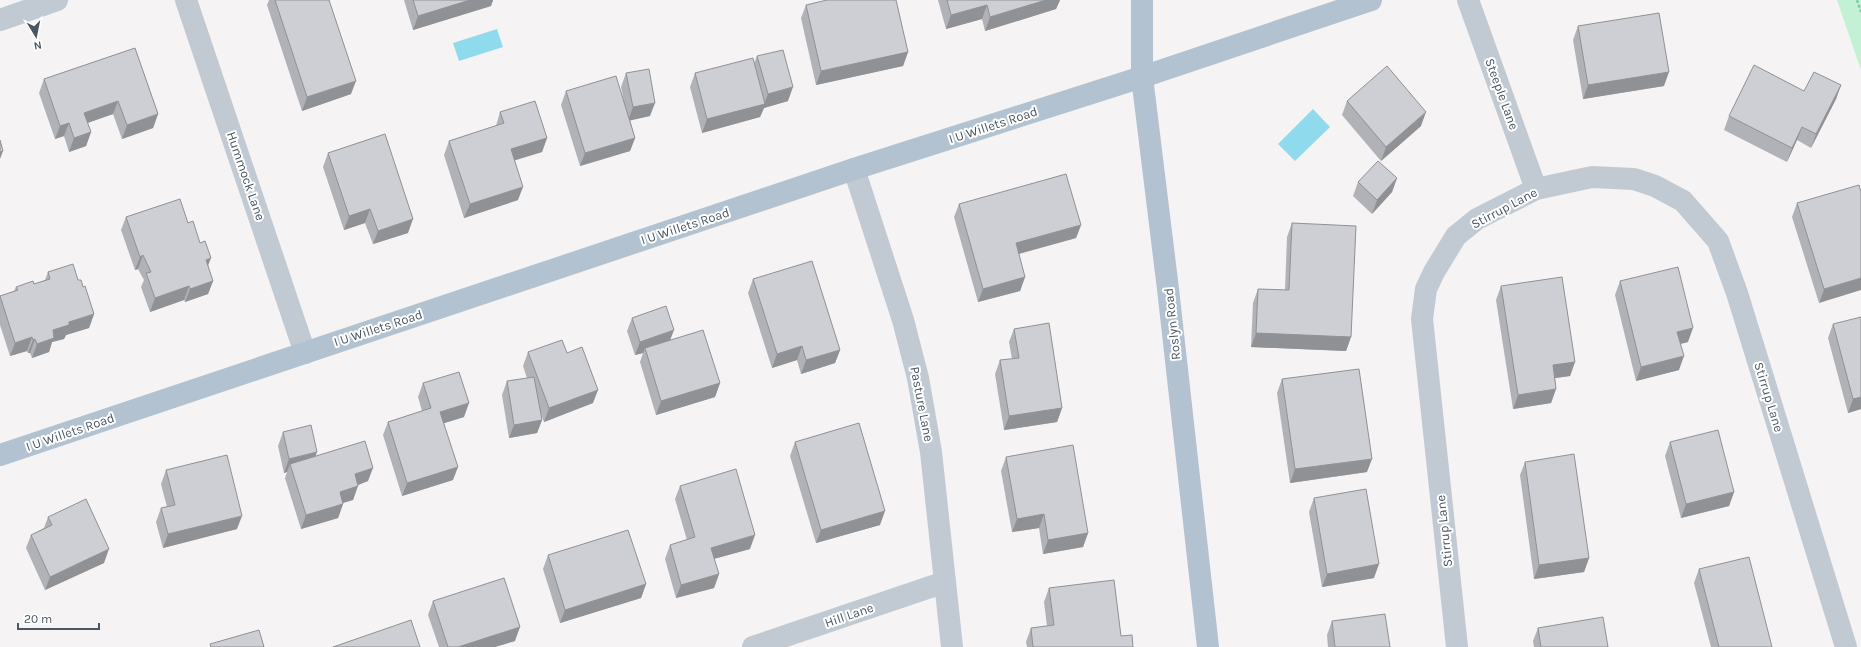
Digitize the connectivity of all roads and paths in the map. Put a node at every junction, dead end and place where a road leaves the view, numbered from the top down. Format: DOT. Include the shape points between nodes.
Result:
graph roads {
  1 [pos="57,0"];
  2 [pos="186,0"];
  3 [pos="1142,0"];
  4 [pos="1371,0"];
  5 [pos="1468,0"];
  6 [pos="1857,0"];
  7 [pos="1861,12"];
  8 [pos="0,20"];
  9 [pos="1142,77"];
  10 [pos="854,169"];
  11 [pos="1536,189"];
  12 [pos="305,353"];
  13 [pos="0,455"];
  14 [pos="945,582"];
  15 [pos="753,647"];
  16 [pos="952,647"];
  17 [pos="1208,647"];
  18 [pos="1457,647"];
  19 [pos="1846,647"];
  1 -- 8 [label="street"];
  2 -- 12 [label="street, Hummock Lane"];
  3 -- 9 [label="main road, Roslyn Road"];
  4 -- 9 [label="main road, I U Willets Road"];
  5 -- 11 [label="street, Steeple Lane"];
  6 -- 7 [label="path"];
  9 -- 10 [label="main road, I U Willets Road"];
  9 -- 17 [label="main road, Roslyn Road"];
  10 -- 12 [label="main road, I U Willets Road"];
  10 -- 14 [label="street, Pasture Lane" via="903,320 918,378 931,452"];
  11 -- 18 [label="street, Stirrup Lane" via="1477,219 1456,236 1426,289 1422,319"];
  11 -- 19 [label="street, Stirrup Lane" via="1592,177 1634,179 1655,186 1683,201 1718,241 1737,292"];
  12 -- 13 [label="main road, I U Willets Road"];
  14 -- 15 [label="street, Hill Lane"];
  14 -- 16 [label="street, Pasture Lane"];
}
